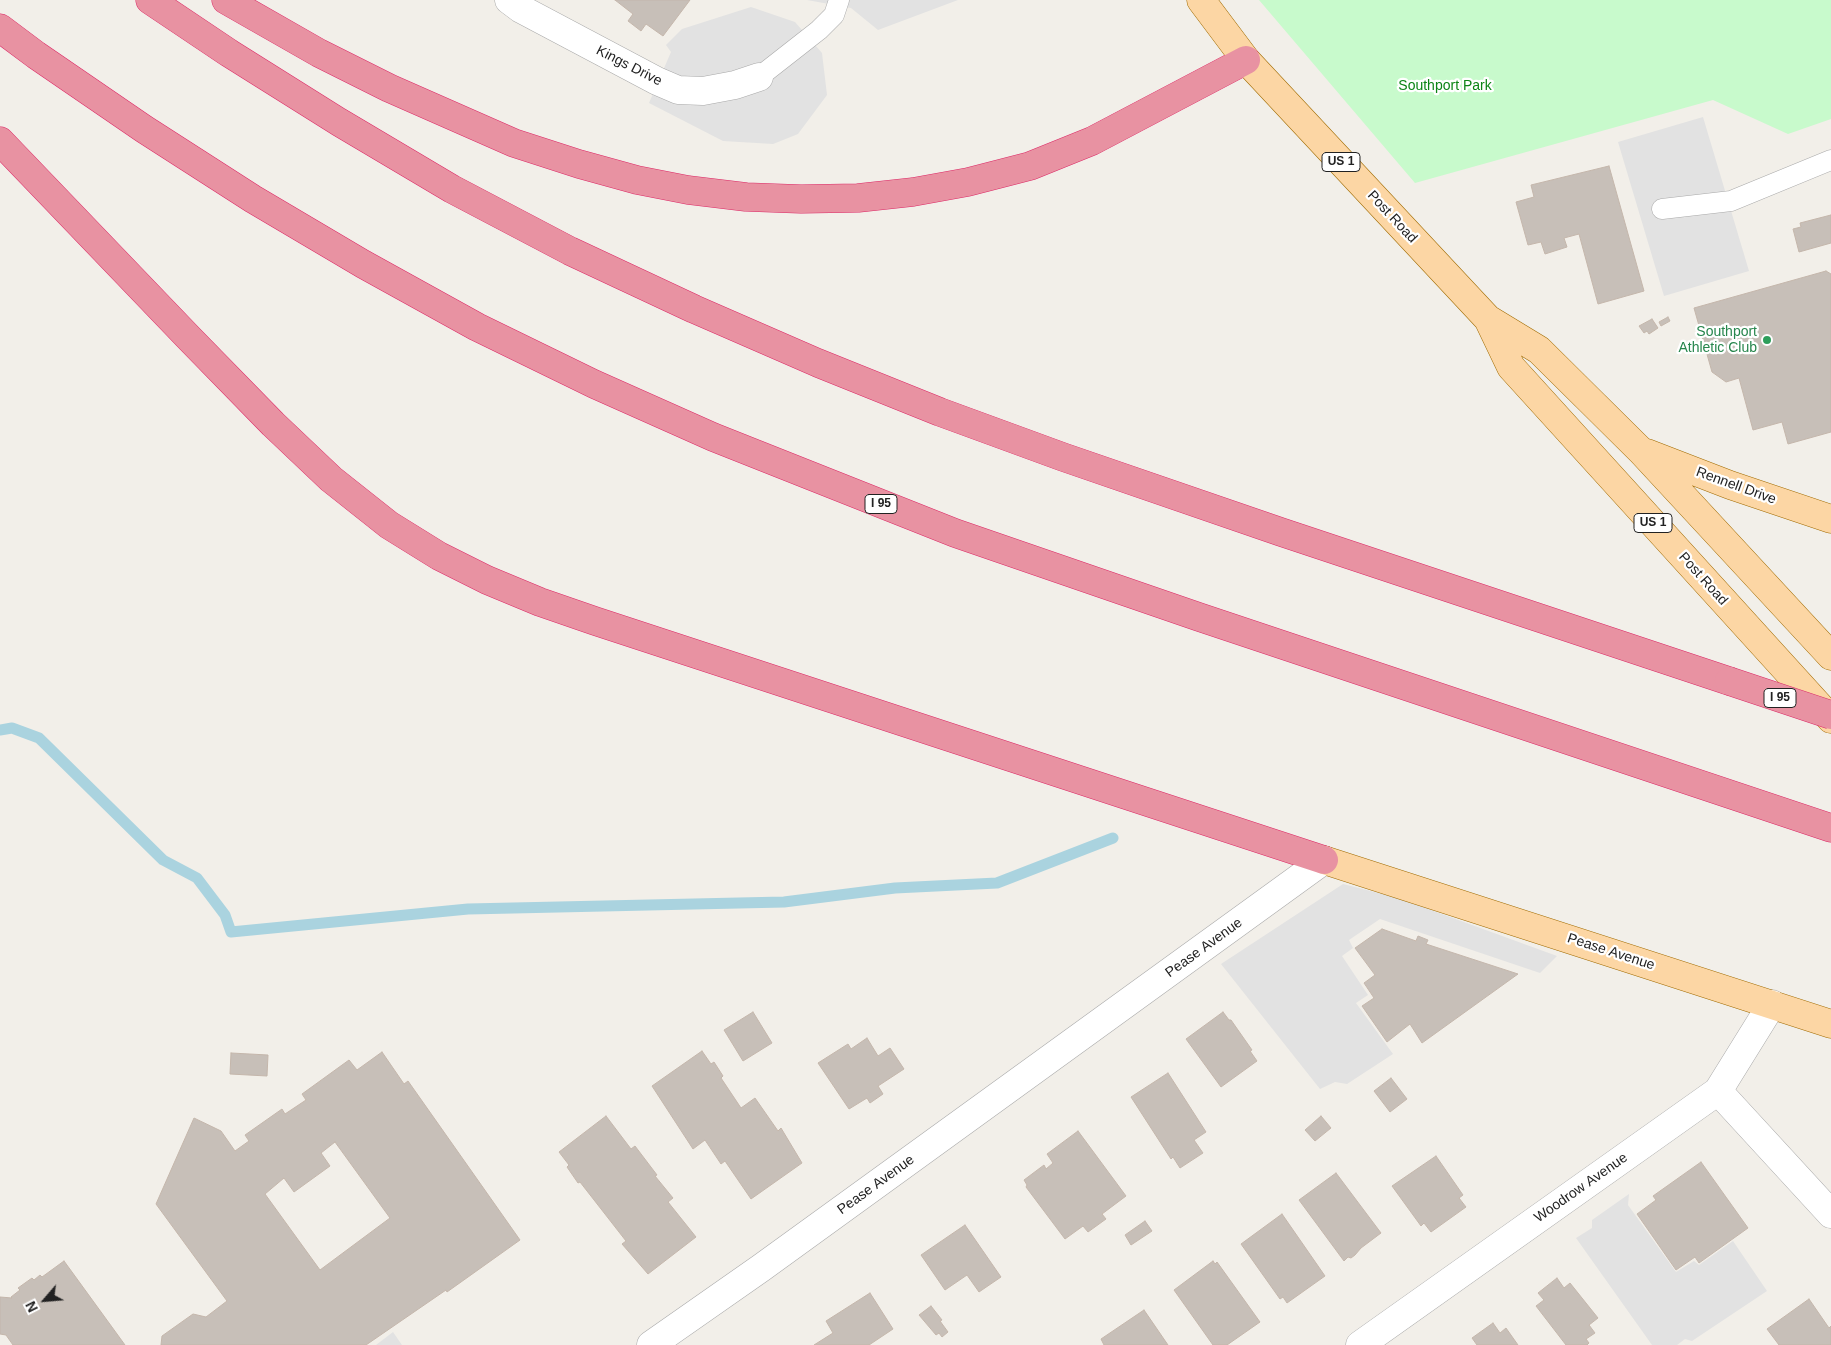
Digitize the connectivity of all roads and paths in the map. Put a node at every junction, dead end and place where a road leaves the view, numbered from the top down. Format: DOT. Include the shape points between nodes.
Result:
graph roads {
  1 [pos="150,0"];
  2 [pos="226,0"];
  3 [pos="508,0"];
  4 [pos="839,0"];
  5 [pos="1201,0"];
  6 [pos="0,28"];
  7 [pos="1246,60"];
  8 [pos="759,77"];
  9 [pos="0,141"];
  10 [pos="1831,160"];
  11 [pos="1662,209"];
  12 [pos="1488,319"];
  13 [pos="1641,451"];
  14 [pos="1831,520"];
  15 [pos="1831,656"];
  16 [pos="1831,717"];
  17 [pos="1831,828"];
  18 [pos="1324,860"];
  19 [pos="1772,1004"];
  20 [pos="1831,1024"];
  21 [pos="1718,1091"];
  22 [pos="1831,1214"];
  23 [pos="651,1345"];
  24 [pos="1360,1345"];
  1 -- 16 [label="highway, I 95, bridge" via="347,127 452,189 570,251 818,363 1064,457"];
  2 -- 7 [label="highway" via="318,54 514,143 638,180 746,197 858,198 913,192 1030,166 1092,141"];
  3 -- 8 [label="street, Kings Drive" via="631,68 678,90 704,91"];
  4 -- 8 [label="lane" via="834,16"];
  5 -- 7 [label="main road, Post Road / US 1"];
  6 -- 17 [label="highway, I 95" via="253,199 363,264 486,332 713,437 1020,556"];
  7 -- 12 [label="main road, Post Road / US 1"];
  9 -- 18 [label="highway" via="195,345 331,479 389,525 439,556 522,595 595,621"];
  10 -- 11 [label="lane" via="1731,201"];
  12 -- 13 [label="main road, Post Road / US 1" via="1539,350"];
  12 -- 16 [label="main road, Post Road / US 1" via="1510,367"];
  13 -- 14 [label="main road, Rennell Drive" via="1730,486"];
  13 -- 15 [label="main road, Post Road / US 1"];
  18 -- 19 [label="main road, Pease Avenue"];
  18 -- 23 [label="street, Pease Avenue"];
  19 -- 20 [label="main road, Pease Avenue"];
  19 -- 21 [label="street, Woodrow Avenue"];
  21 -- 22 [label="street"];
  21 -- 24 [label="street, Woodrow Avenue"];
}
